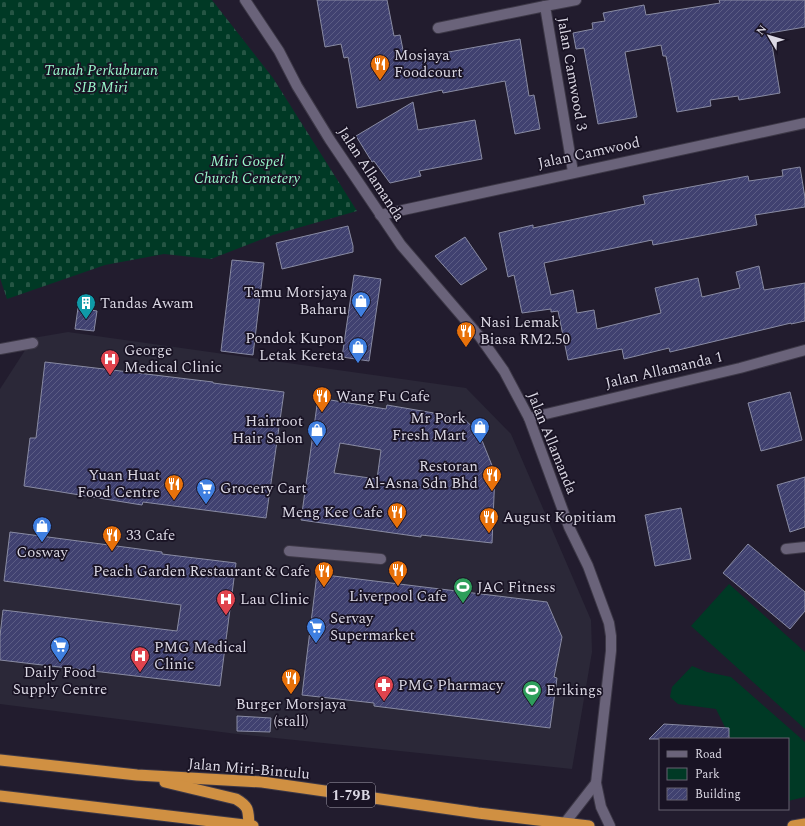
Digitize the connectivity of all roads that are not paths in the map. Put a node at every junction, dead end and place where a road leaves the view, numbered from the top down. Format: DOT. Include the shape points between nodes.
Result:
graph roads {
  1 [pos="245,0"];
  2 [pos="576,0"];
  3 [pos="545,6"];
  4 [pos="438,28"];
  5 [pos="805,122"];
  6 [pos="573,172"];
  7 [pos="380,215"];
  8 [pos="33,343"];
  9 [pos="0,350"];
  10 [pos="805,350"];
  11 [pos="529,418"];
  12 [pos="805,547"];
  13 [pos="786,549"];
  14 [pos="289,551"];
  15 [pos="381,558"];
  16 [pos="0,760"];
  17 [pos="137,775"];
  18 [pos="596,783"];
  19 [pos="0,796"];
  20 [pos="564,824"];
  21 [pos="805,824"];
  22 [pos="250,826"];
  23 [pos="253,826"];
  24 [pos="589,826"];
  25 [pos="610,826"];
  26 [pos="793,826"];
  1 -- 7 [label="street, Jalan Allamanda" via="279,51 330,140"];
  2 -- 3 [label="street, Jalan Camwood 3"];
  3 -- 4 [label="street, Jalan Camwood 3"];
  3 -- 6 [label="street, Jalan Camwood 3"];
  5 -- 6 [label="street, Jalan Camwood"];
  6 -- 7 [label="street, Jalan Camwood"];
  7 -- 11 [label="street, Jalan Allamanda" via="400,245 492,352"];
  8 -- 9 [label="street"];
  10 -- 11 [label="street, Jalan Allamanda 1"];
  11 -- 18 [label="street, Jalan Allamanda" via="569,526 610,623 611,651"];
  12 -- 13 [label="street"];
  14 -- 15 [label="street"];
  16 -- 17 [label="highway, Jalan Miri-Bintulu / 1-79B"];
  17 -- 20 [label="highway, Jalan Miri-Bintulu / 1-79B" via="262,782"];
  17 -- 22 [label="highway" via="236,799 248,809"];
  18 -- 20 [label="street"];
  18 -- 25 [label="street, Jalan Allamanda" via="601,806"];
  19 -- 22 [label="highway"];
  20 -- 24 [label="highway, Jalan Miri-Bintulu / 1-79B"];
  21 -- 26 [label="highway"];
  22 -- 23 [label="highway"];
}
